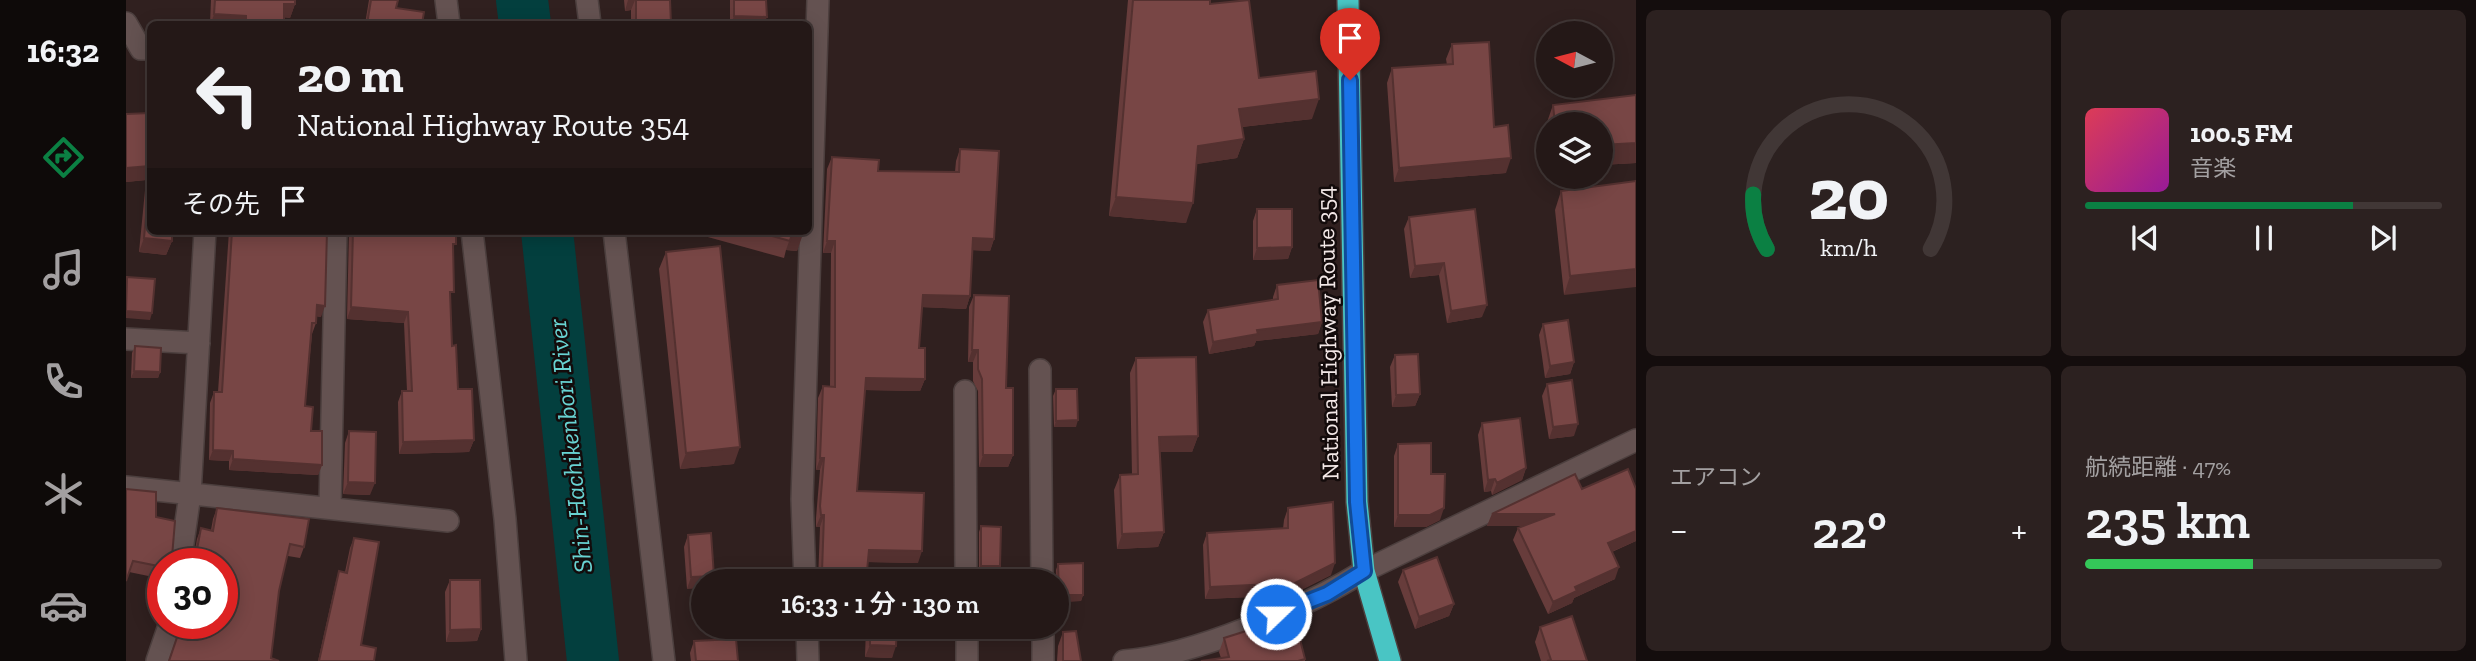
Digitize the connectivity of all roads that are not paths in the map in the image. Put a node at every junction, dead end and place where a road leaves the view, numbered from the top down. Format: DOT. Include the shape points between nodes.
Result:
graph roads {
  1 [pos="446,0"];
  2 [pos="587,0"];
  3 [pos="818,0"];
  4 [pos="1348,0"];
  5 [pos="449,21"];
  6 [pos="590,21"];
  7 [pos="126,23"];
  8 [pos="147,49"];
  9 [pos="813,84"];
  10 [pos="812,122"];
  11 [pos="205,235"];
  12 [pos="337,235"];
  13 [pos="472,235"];
  14 [pos="614,235"];
  15 [pos="809,235"];
  16 [pos="126,340"];
  17 [pos="199,343"];
  18 [pos="1040,370"];
  19 [pos="965,391"];
  20 [pos="1636,440"];
  21 [pos="126,487"];
  22 [pos="190,494"];
  23 [pos="330,507"];
  24 [pos="448,521"];
  25 [pos="182,548"];
  26 [pos="805,569"];
  27 [pos="966,569"];
  28 [pos="1042,569"];
  29 [pos="1364,571"];
  30 [pos="165,639"];
  31 [pos="807,639"];
  32 [pos="967,639"];
  33 [pos="1043,639"];
  34 [pos="157,661"];
  35 [pos="516,661"];
  36 [pos="664,661"];
  37 [pos="808,661"];
  38 [pos="967,661"];
  39 [pos="1043,661"];
  40 [pos="1124,661"];
  41 [pos="1390,661"];
  1 -- 5 [label="street"];
  2 -- 6 [label="street"];
  3 -- 9 [label="street"];
  4 -- 29 [label="highway, National Highway Route 354" via="1357,502"];
  7 -- 8 [label="street" via="141,49"];
  9 -- 10 [label="street"];
  11 -- 17 [label="street"];
  12 -- 23 [label="street"];
  13 -- 35 [label="street"];
  14 -- 36 [label="street"];
  15 -- 26 [label="street"];
  16 -- 17 [label="street"];
  17 -- 22 [label="street"];
  18 -- 28 [label="street"];
  19 -- 27 [label="street"];
  20 -- 29 [label="street"];
  21 -- 22 [label="street"];
  22 -- 23 [label="street"];
  22 -- 25 [label="street"];
  23 -- 24 [label="street"];
  29 -- 40 [label="street" via="1327,594 1199,645"];
  29 -- 41 [label="highway, National Highway Route 354"];
  30 -- 34 [label="street"];
  31 -- 37 [label="street"];
  32 -- 38 [label="street"];
  33 -- 39 [label="street"];
}
